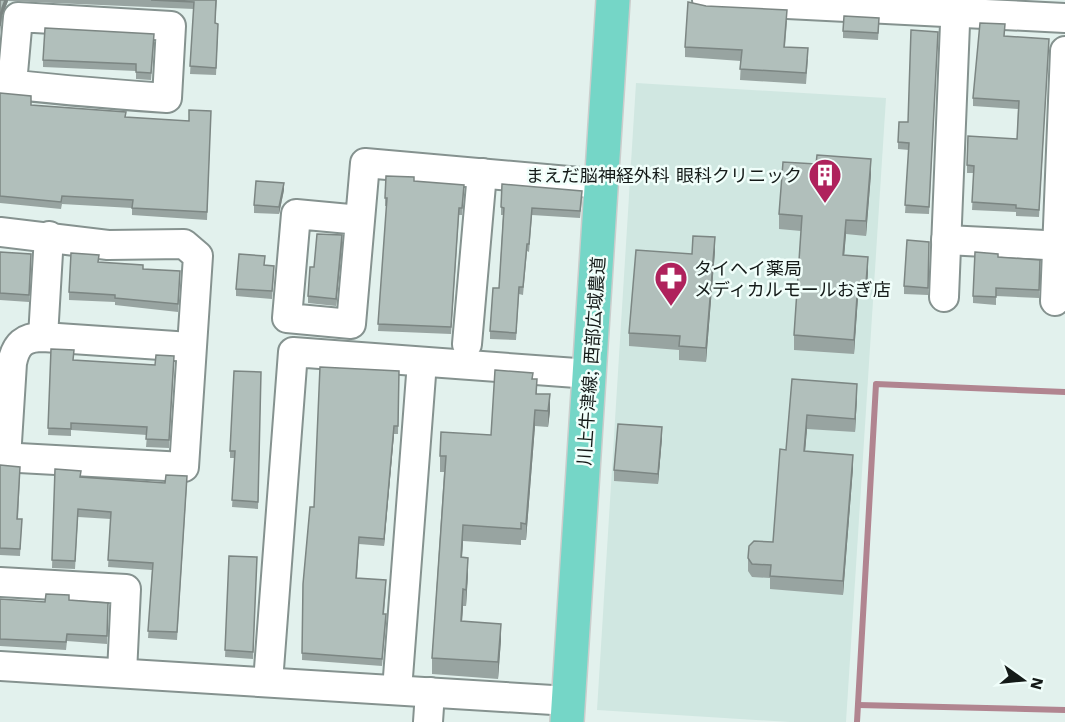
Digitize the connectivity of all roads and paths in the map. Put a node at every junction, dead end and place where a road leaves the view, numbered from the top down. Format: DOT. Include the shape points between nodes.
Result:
graph roads {
  1 [pos="613,0"];
  2 [pos="707,0"];
  3 [pos="959,7"];
  4 [pos="1065,18"];
  5 [pos="1065,51"];
  6 [pos="6,83"];
  7 [pos="482,173"];
  8 [pos="602,184"];
  9 [pos="360,220"];
  10 [pos="0,232"];
  11 [pos="49,236"];
  12 [pos="946,240"];
  13 [pos="1061,246"];
  14 [pos="944,297"];
  15 [pos="1055,301"];
  16 [pos="43,337"];
  17 [pos="467,344"];
  18 [pos="190,347"];
  19 [pos="422,362"];
  20 [pos="590,374"];
  21 [pos="3,457"];
  22 [pos="0,582"];
  23 [pos="0,666"];
  24 [pos="122,673"];
  25 [pos="268,682"];
  26 [pos="397,690"];
  27 [pos="430,692"];
  28 [pos="568,711"];
  29 [pos="428,722"];
  1 -- 8 [label="main road, 川上牛津線; 西部広域農道"];
  2 -- 3 [label="street"];
  3 -- 4 [label="street"];
  3 -- 12 [label="street" via="955,24"];
  5 -- 13 [label="street"];
  6 -- 6 [label="street" via="18,17 171,26 167,98"];
  7 -- 8 [label="street"];
  7 -- 9 [label="street" via="365,163"];
  7 -- 17 [label="street"];
  8 -- 20 [label="main road, 川上牛津線; 西部広域農道"];
  10 -- 11 [label="street"];
  11 -- 16 [label="street"];
  11 -- 18 [label="street" via="108,245 184,244 198,256"];
  12 -- 13 [label="street"];
  12 -- 14 [label="street"];
  13 -- 15 [label="street"];
  16 -- 18 [label="street"];
  16 -- 21 [label="street" via="31,337 15,350"];
  18 -- 21 [label="street" via="184,467"];
  19 -- 20 [label="street"];
  19 -- 25 [label="street" via="292,352"];
  19 -- 26 [label="street"];
  20 -- 28 [label="main road, 川上牛津線; 西部広域農道"];
  22 -- 24 [label="street" via="126,589"];
  23 -- 24 [label="street"];
  24 -- 25 [label="street"];
  25 -- 26 [label="street"];
  26 -- 27 [label="street"];
  27 -- 28 [label="street"];
  27 -- 29 [label="street"];
}
